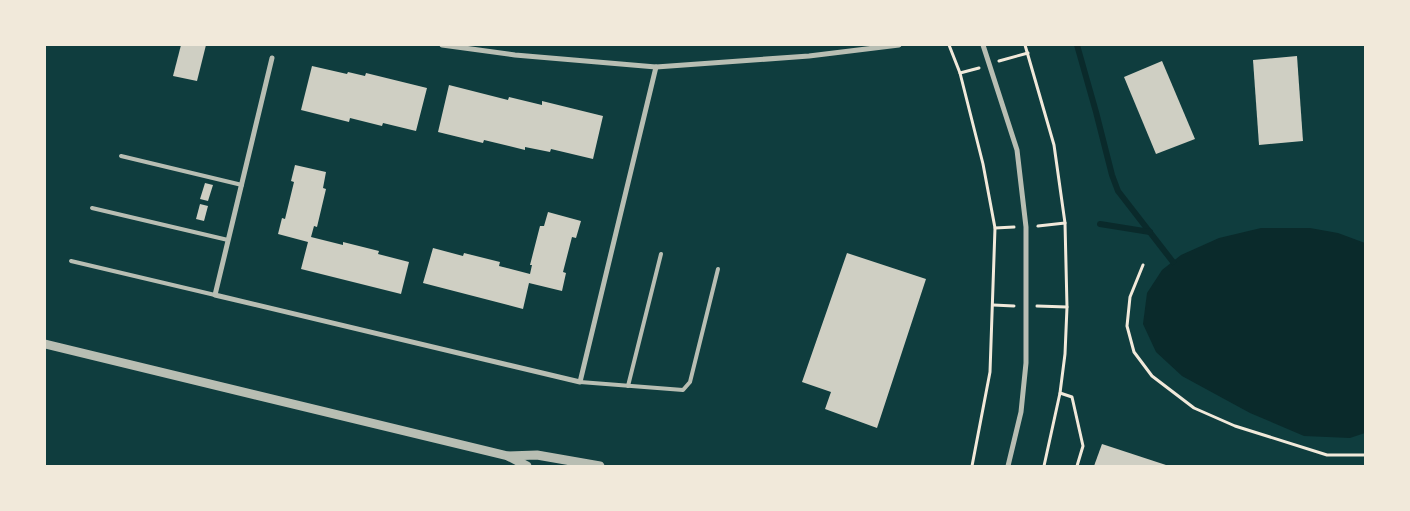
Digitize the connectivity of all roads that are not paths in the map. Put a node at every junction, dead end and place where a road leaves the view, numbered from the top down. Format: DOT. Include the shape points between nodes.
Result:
graph roads {
  1 [pos="442,45"];
  2 [pos="899,45"];
  3 [pos="984,45"];
  4 [pos="272,58"];
  5 [pos="656,66"];
  6 [pos="121,156"];
  7 [pos="242,185"];
  8 [pos="92,208"];
  9 [pos="228,240"];
  10 [pos="661,254"];
  11 [pos="71,261"];
  12 [pos="718,269"];
  13 [pos="215,295"];
  14 [pos="45,344"];
  15 [pos="580,382"];
  16 [pos="628,386"];
  17 [pos="508,456"];
  18 [pos="527,466"];
  19 [pos="600,466"];
  20 [pos="1008,466"];
  1 -- 5 [label="street" via="515,55"];
  2 -- 5 [label="street" via="809,56"];
  3 -- 20 [label="street" via="1017,150 1026,227 1026,363 1021,412"];
  4 -- 7 [label="street"];
  5 -- 15 [label="street"];
  6 -- 7 [label="lane"];
  7 -- 9 [label="street"];
  8 -- 9 [label="lane"];
  9 -- 13 [label="street"];
  10 -- 16 [label="lane"];
  11 -- 13 [label="lane"];
  12 -- 16 [label="lane" via="690,382 683,390"];
  13 -- 15 [label="street"];
  14 -- 17 [label="street"];
  15 -- 16 [label="lane"];
  17 -- 18 [label="street"];
  17 -- 19 [label="street" via="537,455"];
}
